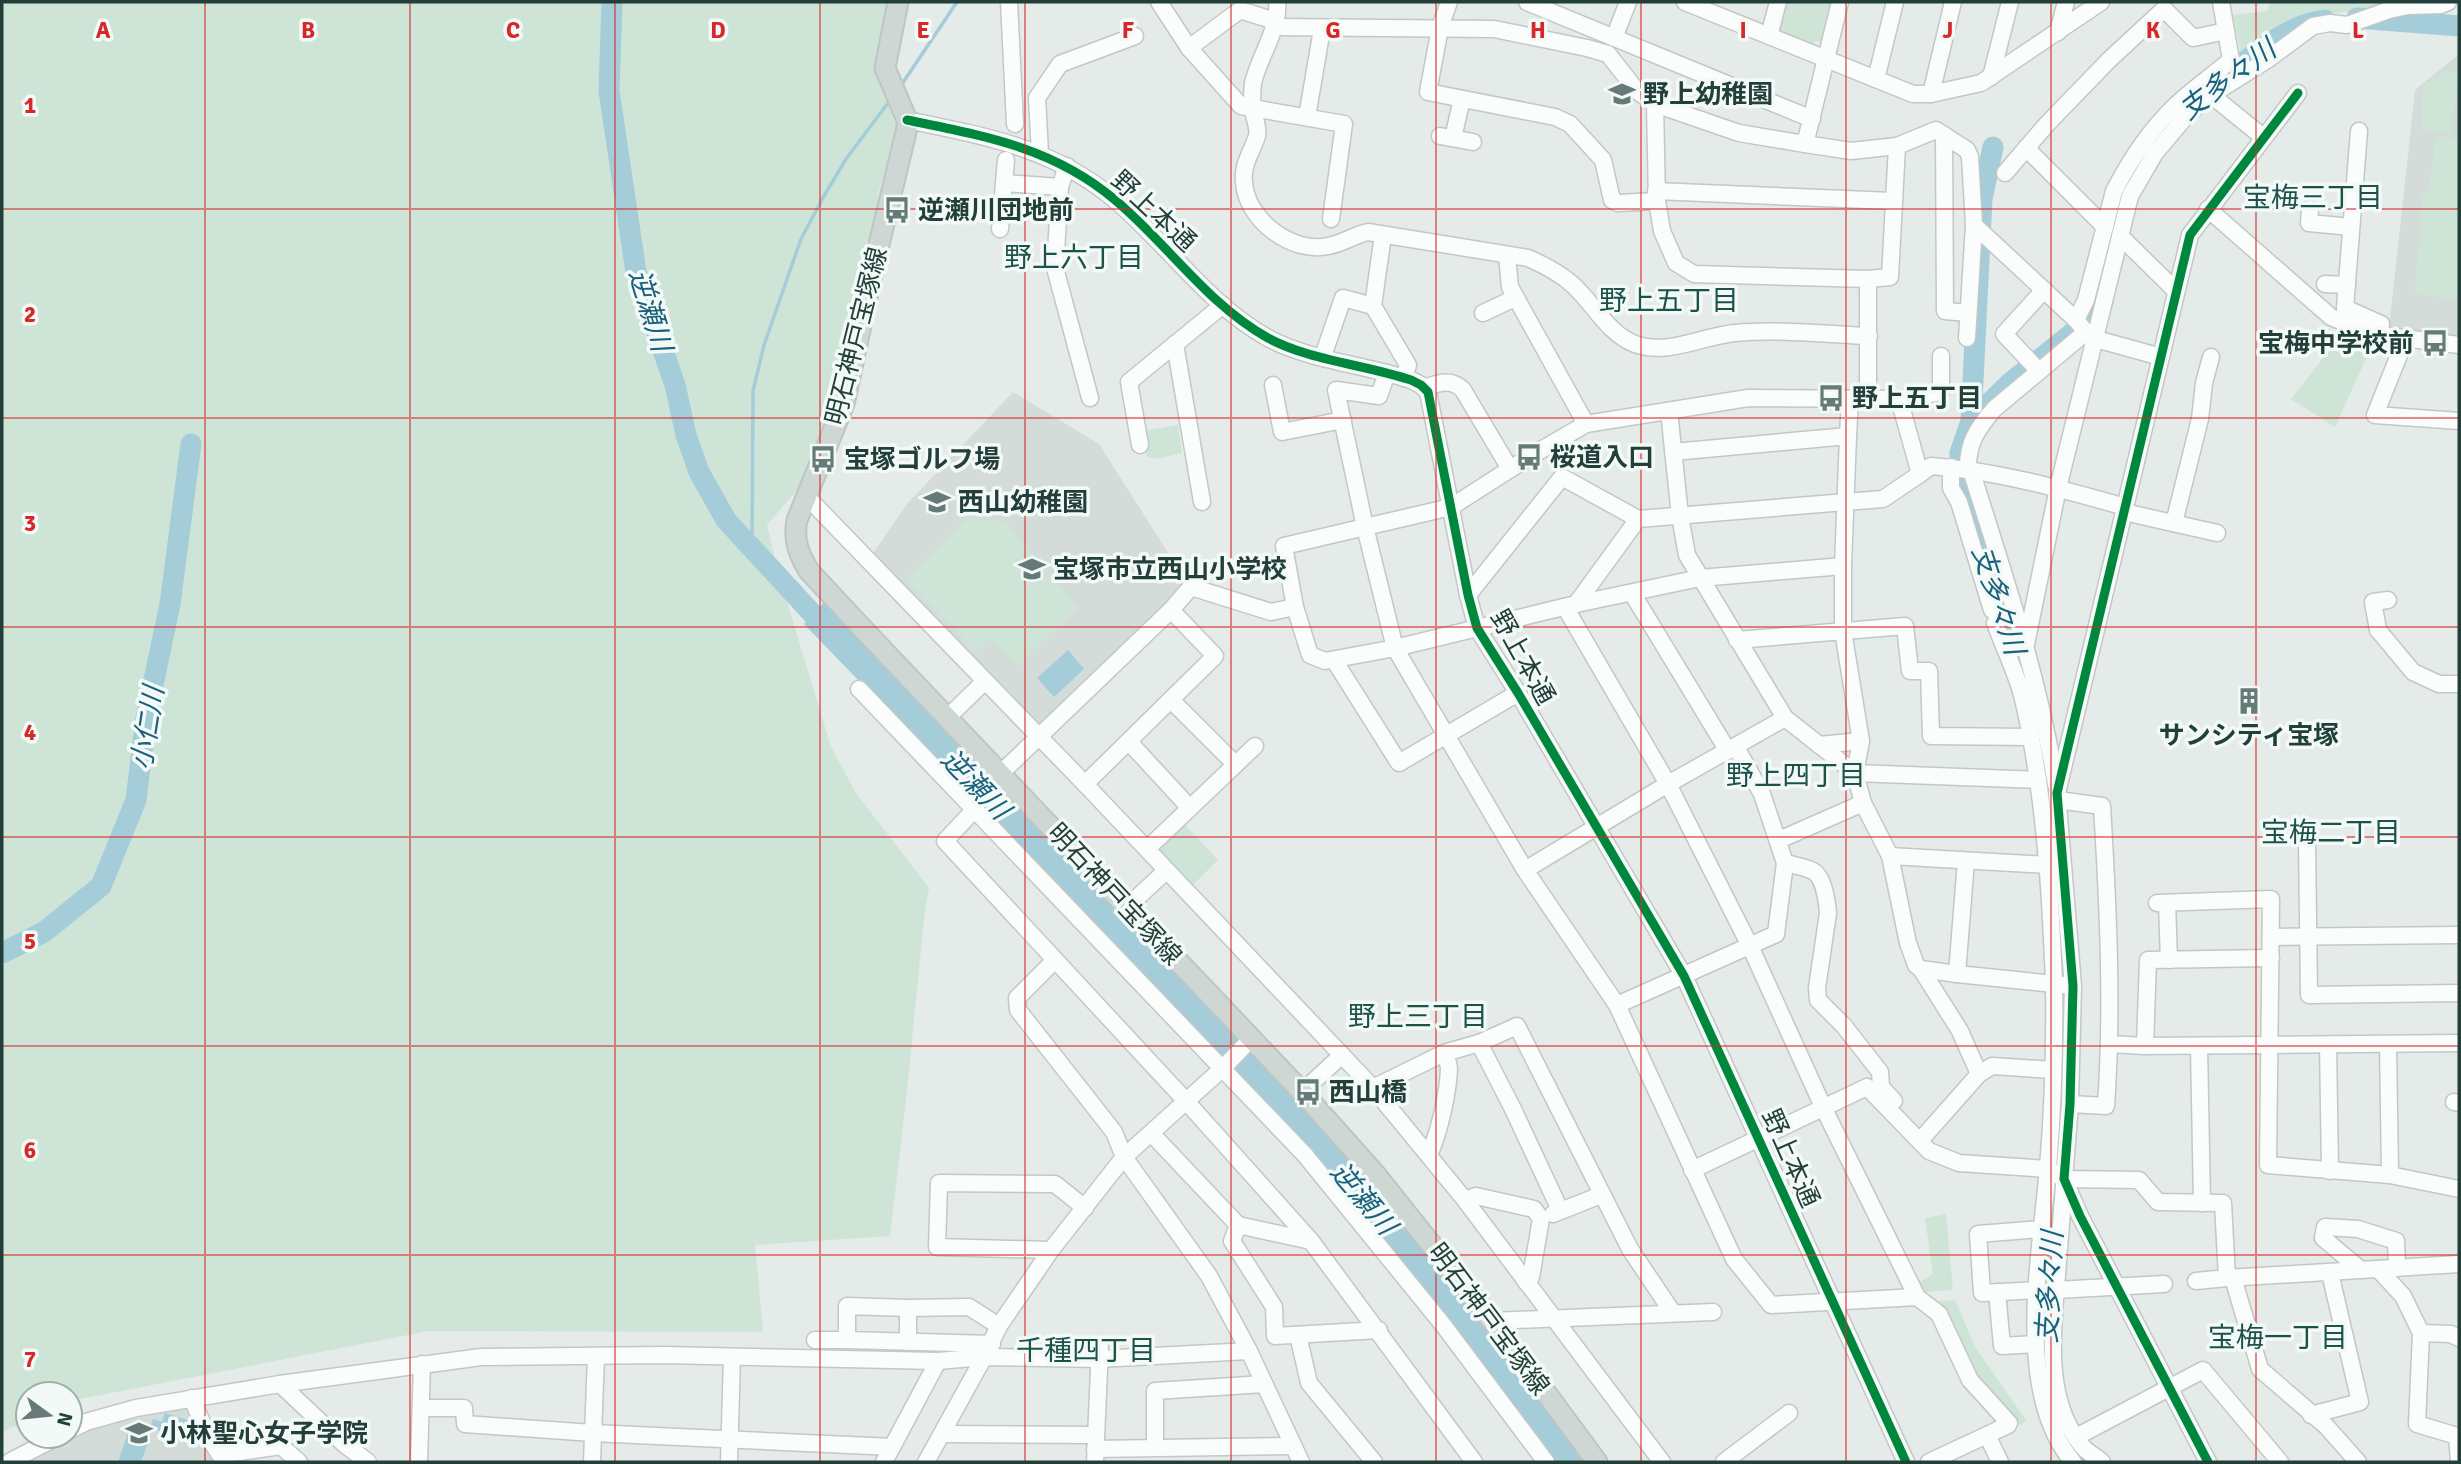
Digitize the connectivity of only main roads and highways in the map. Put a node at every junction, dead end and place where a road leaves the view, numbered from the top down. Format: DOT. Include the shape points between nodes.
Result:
graph roads {
  1 [pos="898,2"];
  2 [pos="1597,1462"];
  1 -- 2 [label="main road, 明石神戸宝塚線" via="885,68 907,128 840,416 799,513 799,551 809,571 1376,1175"];
}
